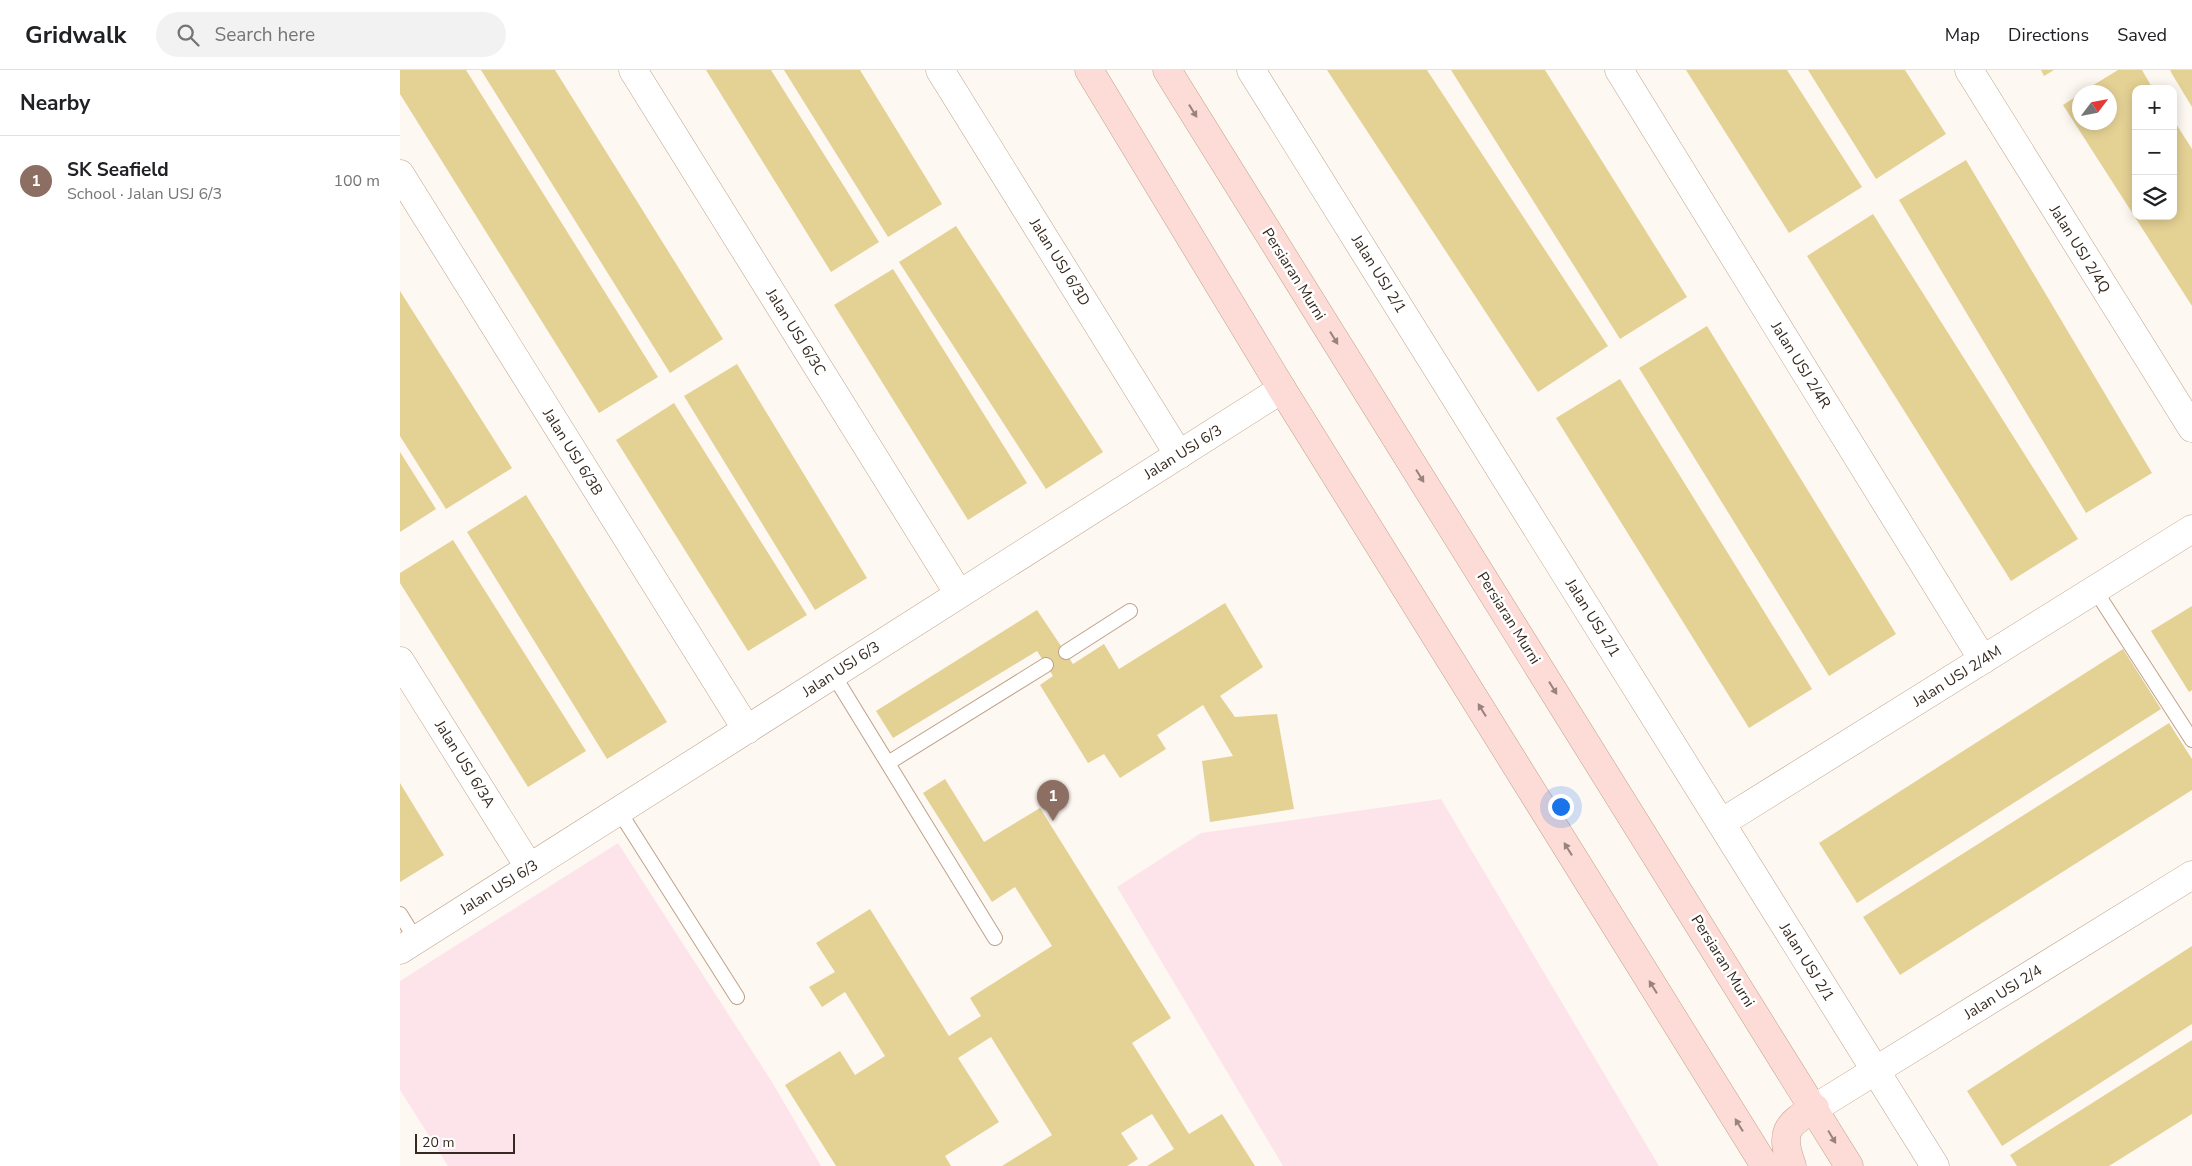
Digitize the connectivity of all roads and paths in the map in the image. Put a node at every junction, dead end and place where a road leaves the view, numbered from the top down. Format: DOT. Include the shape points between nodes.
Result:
graph roads {
  1 [pos="633,70"];
  2 [pos="940,70"];
  3 [pos="1089,70"];
  4 [pos="1167,70"];
  5 [pos="1252,70"];
  6 [pos="1619,70"];
  7 [pos="1968,70"];
  8 [pos="400,174"];
  9 [pos="1282,389"];
  10 [pos="2192,428"];
  11 [pos="1179,455"];
  12 [pos="2192,529"];
  13 [pos="2095,590"];
  14 [pos="959,594"];
  15 [pos="1130,611"];
  16 [pos="1066,652"];
  17 [pos="1983,660"];
  18 [pos="400,661"];
  19 [pos="1046,665"];
  20 [pos="833,674"];
  21 [pos="747,730"];
  22 [pos="2192,740"];
  23 [pos="888,763"];
  24 [pos="619,811"];
  25 [pos="1721,823"];
  26 [pos="529,868"];
  27 [pos="2192,876"];
  28 [pos="400,914"];
  29 [pos="995,938"];
  30 [pos="408,945"];
  31 [pos="738,997"];
  32 [pos="1875,1070"];
  33 [pos="1814,1108"];
  34 [pos="1765,1166"];
  35 [pos="1792,1166"];
  36 [pos="1849,1166"];
  37 [pos="1935,1166"];
  1 -- 14 [label="street, Jalan USJ 6/3C"];
  2 -- 11 [label="street, Jalan USJ 6/3D"];
  3 -- 9 [label="main road"];
  4 -- 33 [label="main road, Persiaran Murni, one-way"];
  5 -- 25 [label="street, Jalan USJ 2/1"];
  6 -- 17 [label="street, Jalan USJ 2/4R"];
  7 -- 10 [label="street, Jalan USJ 2/4Q"];
  8 -- 21 [label="street, Jalan USJ 6/3B"];
  9 -- 11 [label="street, Jalan USJ 6/3"];
  34 -- 9 [label="main road, one-way"];
  11 -- 14 [label="street, Jalan USJ 6/3"];
  12 -- 13 [label="street, Jalan USJ 2/4M"];
  13 -- 17 [label="street, Jalan USJ 2/4M"];
  13 -- 22 [label="lane"];
  14 -- 20 [label="street, Jalan USJ 6/3"];
  15 -- 16 [label="lane"];
  17 -- 25 [label="street, Jalan USJ 2/4M"];
  18 -- 26 [label="street, Jalan USJ 6/3A"];
  19 -- 23 [label="lane"];
  20 -- 21 [label="street, Jalan USJ 6/3"];
  20 -- 23 [label="lane"];
  21 -- 24 [label="street, Jalan USJ 6/3"];
  23 -- 29 [label="lane"];
  24 -- 26 [label="street, Jalan USJ 6/3"];
  24 -- 31 [label="lane"];
  25 -- 32 [label="street, Jalan USJ 2/1"];
  26 -- 30 [label="street, Jalan USJ 6/3"];
  27 -- 32 [label="street, Jalan USJ 2/4"];
  28 -- 30 [label="lane"];
  32 -- 33 [label="street, Jalan USJ 2/4"];
  32 -- 37 [label="street, Jalan USJ 2/1"];
  33 -- 35 [label="main road" via="1794,1119 1785,1135"];
  33 -- 36 [label="main road, Persiaran Murni, one-way"];
}
